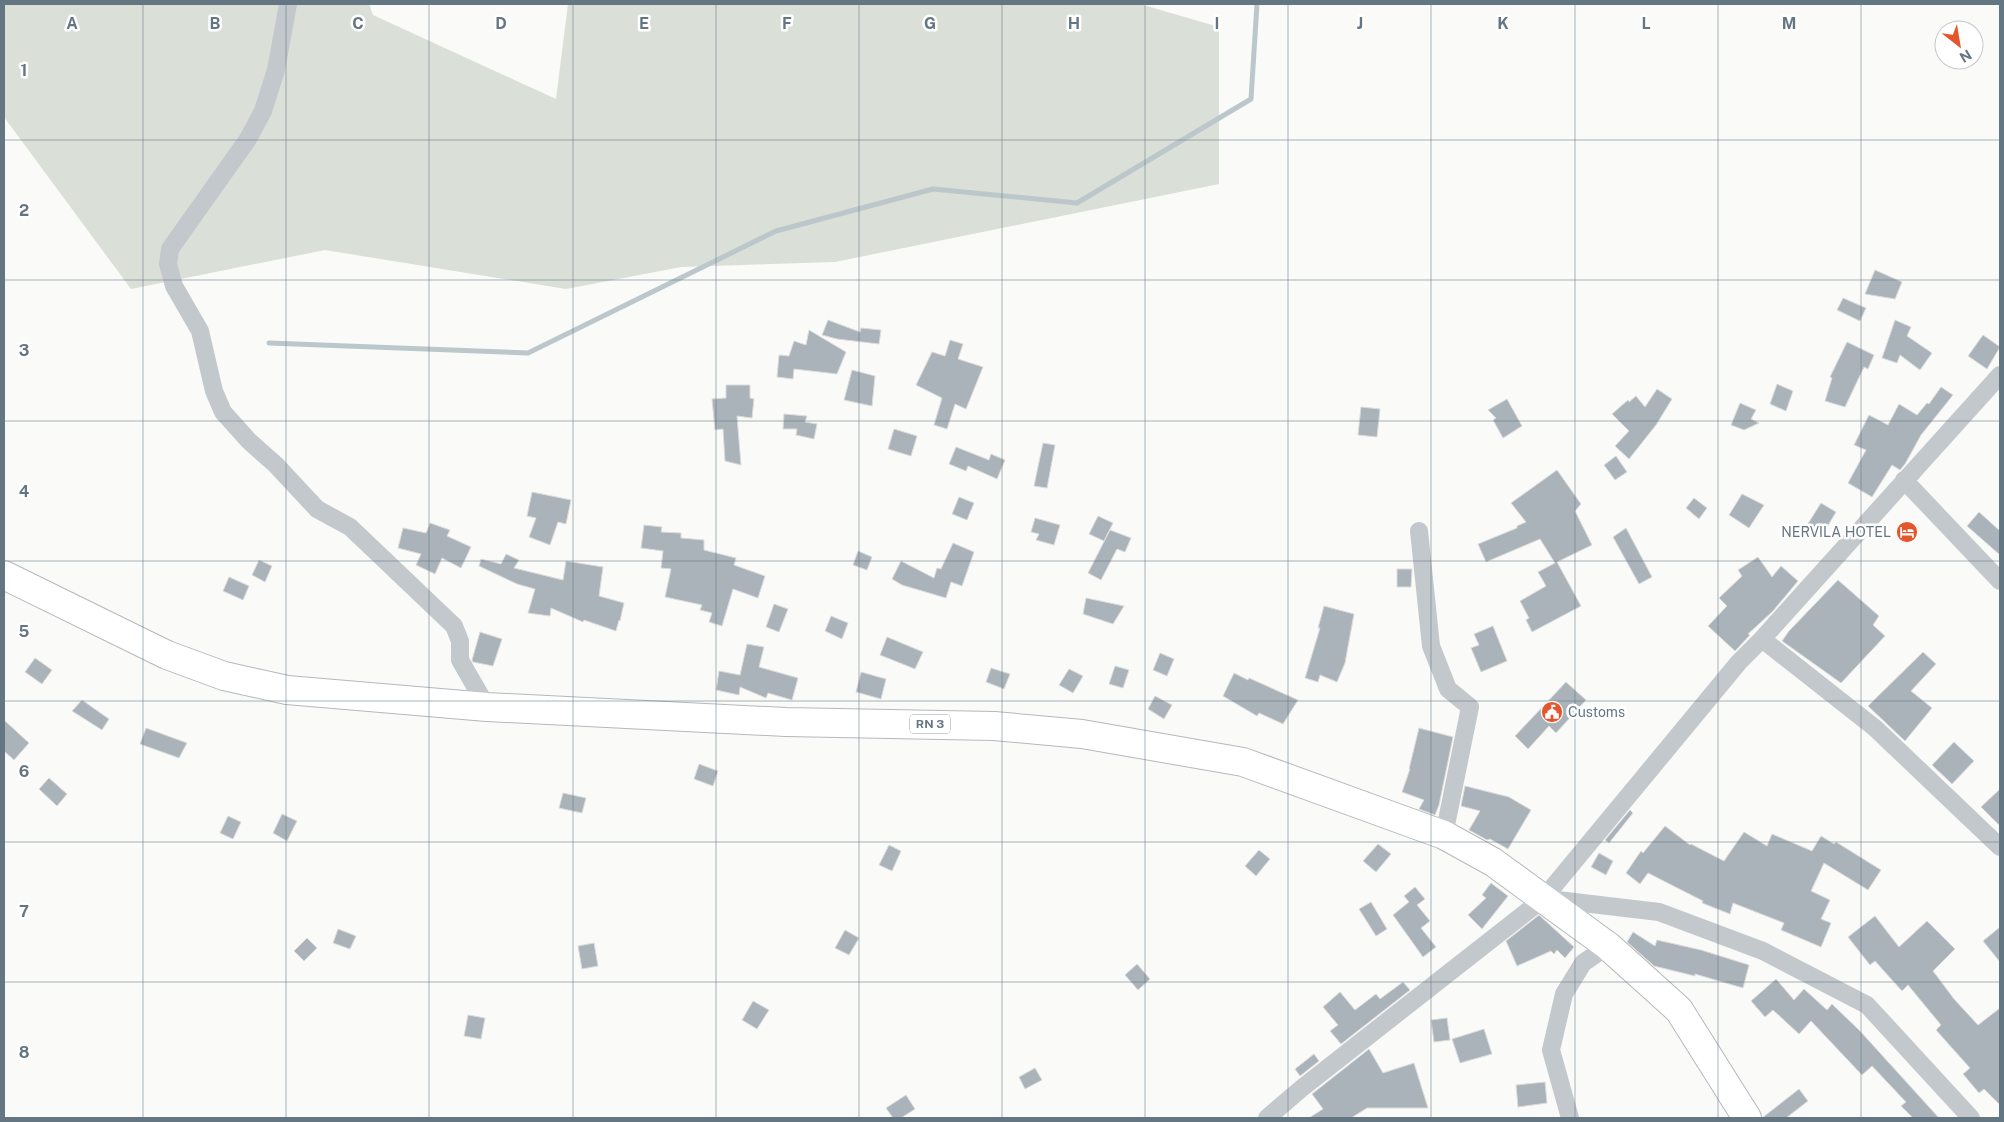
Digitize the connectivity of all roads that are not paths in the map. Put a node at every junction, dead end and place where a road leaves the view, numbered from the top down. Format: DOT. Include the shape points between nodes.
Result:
graph roads {
  1 [pos="288,4"];
  2 [pos="2000,375"];
  3 [pos="1904,480"];
  4 [pos="1419,531"];
  5 [pos="4,575"];
  6 [pos="2000,581"];
  7 [pos="1762,639"];
  8 [pos="487,706"];
  9 [pos="1444,835"];
  10 [pos="2000,847"];
  11 [pos="1543,899"];
  12 [pos="1608,946"];
  13 [pos="1267,1118"];
  14 [pos="1570,1118"];
  15 [pos="1747,1118"];
  16 [pos="1971,1118"];
  1 -- 8 [label="street" via="276,70 263,111 248,139 170,249 168,264 172,279 200,331 214,391 223,412 317,509 350,527 454,626 460,641 460,660"];
  2 -- 3 [label="street"];
  3 -- 6 [label="street"];
  3 -- 7 [label="street"];
  4 -- 9 [label="street" via="1431,646 1448,689 1470,707"];
  5 -- 8 [label="highway, RN 3" via="167,655 224,676 287,690"];
  7 -- 10 [label="street" via="1875,728"];
  7 -- 11 [label="street" via="1738,662"];
  8 -- 9 [label="highway, RN 3" via="786,722 994,726 1082,734 1243,762"];
  9 -- 11 [label="highway, RN 3" via="1493,862"];
  11 -- 12 [label="highway, RN 3"];
  11 -- 13 [label="street"];
  11 -- 16 [label="street" via="1659,912 1763,951 1867,1005"];
  12 -- 14 [label="street" via="1583,963 1564,994 1552,1050"];
  12 -- 15 [label="highway, RN 3" via="1679,1010"];
}
